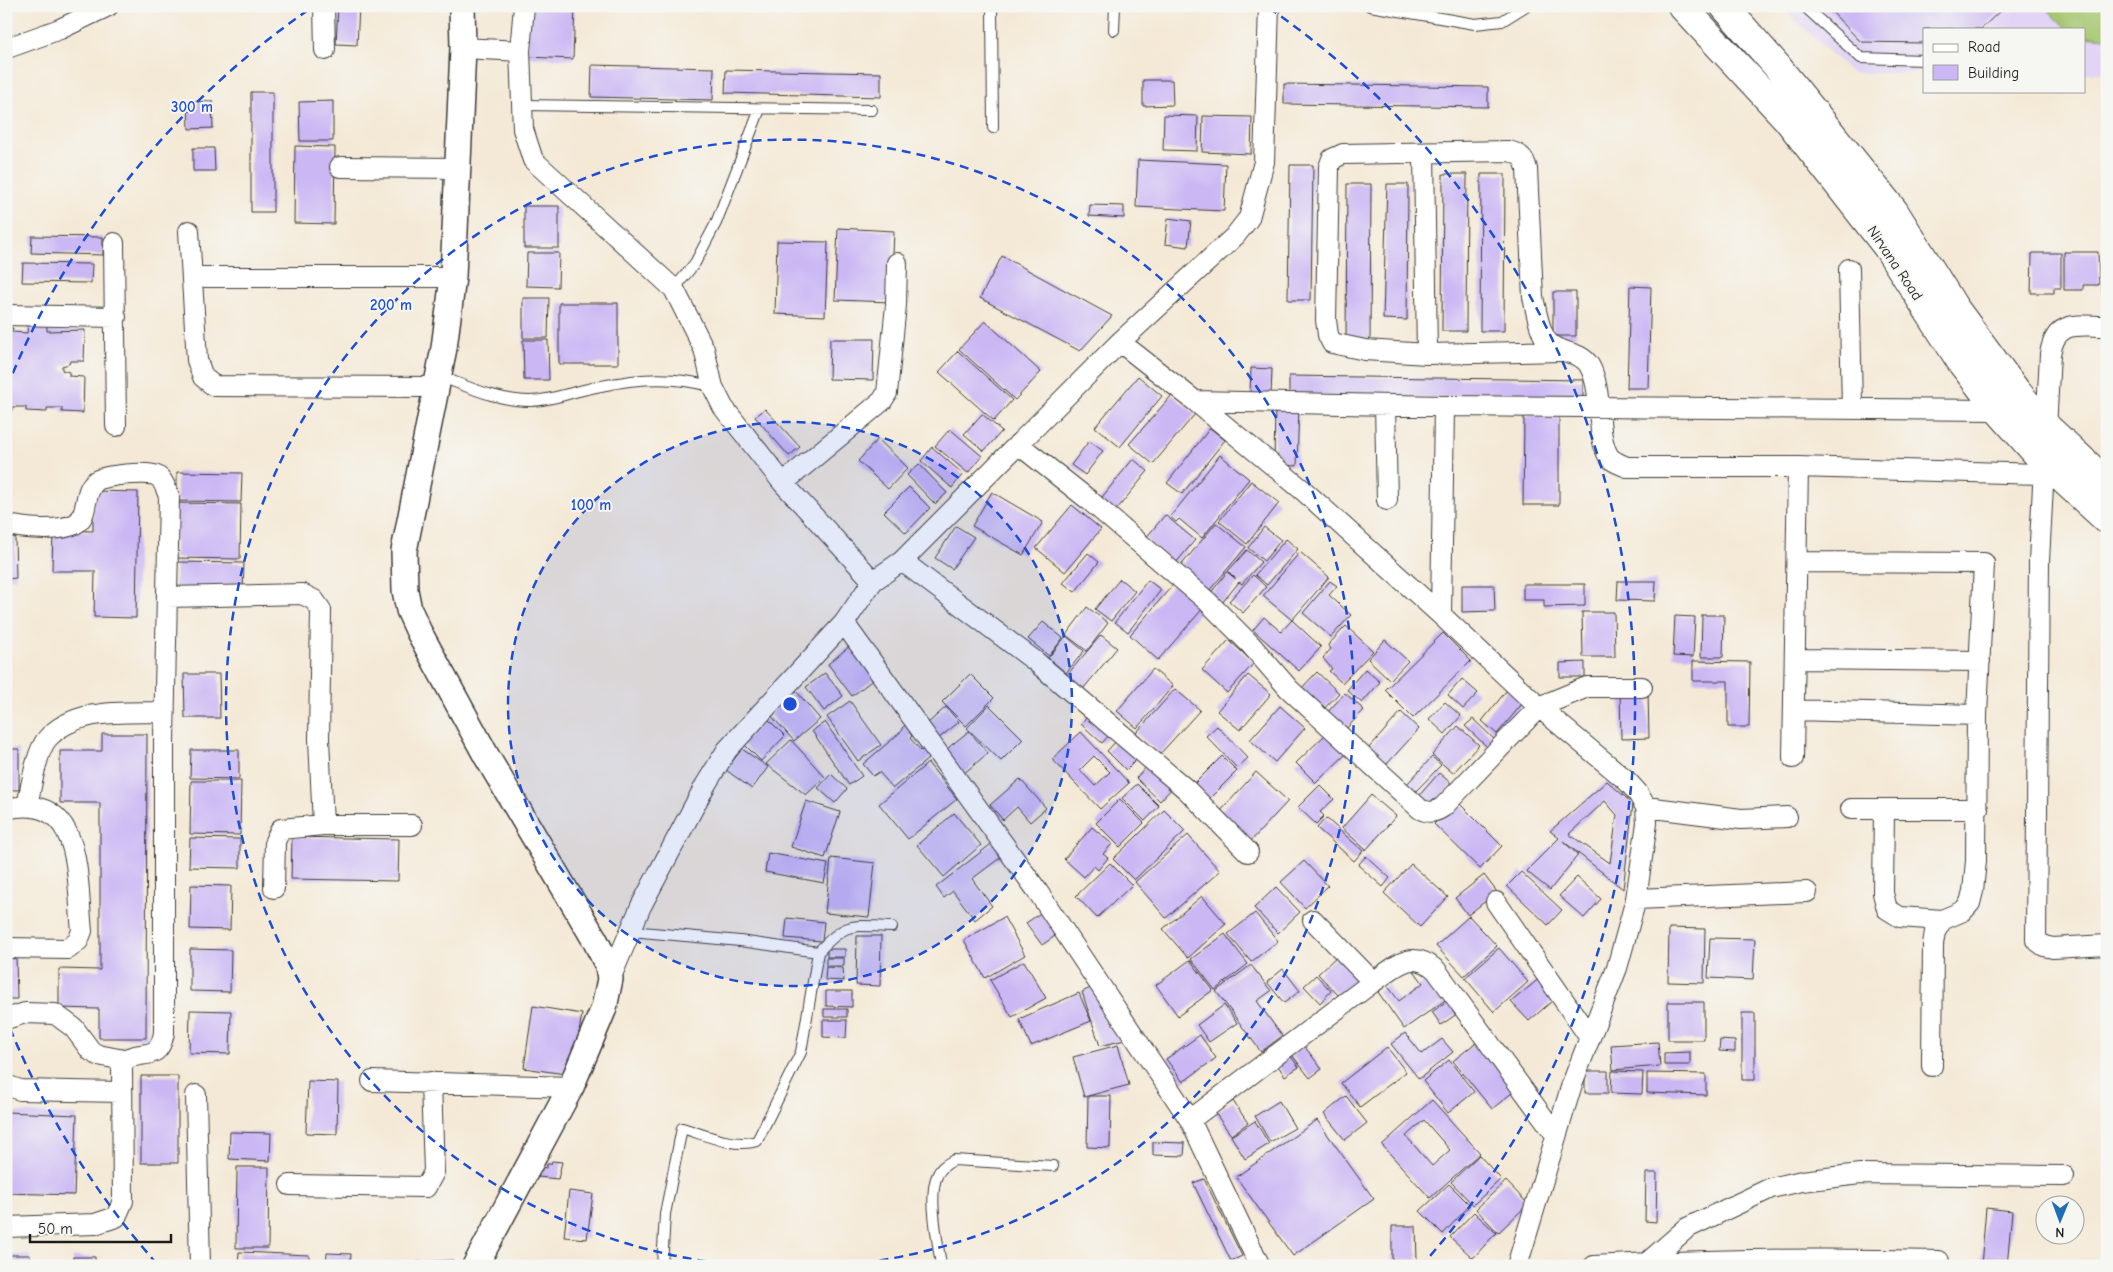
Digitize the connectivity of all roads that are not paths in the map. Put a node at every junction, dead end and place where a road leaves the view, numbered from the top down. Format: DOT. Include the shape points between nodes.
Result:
graph roads {
  1 [pos="108,6"];
  2 [pos="324,6"];
  3 [pos="462,6"];
  4 [pos="524,6"];
  5 [pos="992,6"];
  6 [pos="1115,6"];
  7 [pos="1269,6"];
  8 [pos="1370,6"];
  9 [pos="1526,6"];
  10 [pos="1682,6"];
  11 [pos="1724,6"];
  12 [pos="1804,6"];
  13 [pos="1114,30"];
  14 [pos="10,47"];
  15 [pos="463,48"];
  16 [pos="325,50"];
  17 [pos="520,51"];
  18 [pos="1923,60"];
  19 [pos="522,105"];
  20 [pos="760,109"];
  21 [pos="872,110"];
  22 [pos="993,128"];
  23 [pos="1424,153"];
  24 [pos="340,167"];
  25 [pos="458,168"];
  26 [pos="189,231"];
  27 [pos="114,244"];
  28 [pos="897,263"];
  29 [pos="1849,269"];
  30 [pos="192,277"];
  31 [pos="454,277"];
  32 [pos="674,289"];
  33 [pos="6,315"];
  34 [pos="116,317"];
  35 [pos="2107,326"];
  36 [pos="1120,342"];
  37 [pos="1562,351"];
  38 [pos="1427,354"];
  39 [pos="438,382"];
  40 [pos="713,387"];
  41 [pos="1195,401"];
  42 [pos="1385,405"];
  43 [pos="1444,406"];
  44 [pos="1601,406"];
  45 [pos="1852,408"];
  46 [pos="1998,410"];
  47 [pos="116,426"];
  48 [pos="2048,428"];
  49 [pos="1018,444"];
  50 [pos="1798,467"];
  51 [pos="2044,468"];
  52 [pos="2107,483"];
  53 [pos="783,484"];
  54 [pos="1387,500"];
  55 [pos="2107,520"];
  56 [pos="6,524"];
  57 [pos="902,560"];
  58 [pos="1798,562"];
  59 [pos="873,581"];
  60 [pos="167,597"];
  61 [pos="1441,615"];
  62 [pos="844,623"];
  63 [pos="1796,659"];
  64 [pos="1980,660"];
  65 [pos="1642,688"];
  66 [pos="1539,707"];
  67 [pos="1794,710"];
  68 [pos="164,712"];
  69 [pos="1977,715"];
  70 [pos="1793,758"];
  71 [pos="27,806"];
  72 [pos="1646,807"];
  73 [pos="1884,808"];
  74 [pos="6,809"];
  75 [pos="1851,809"];
  76 [pos="1978,809"];
  77 [pos="1787,817"];
  78 [pos="323,825"];
  79 [pos="412,825"];
  80 [pos="1248,852"];
  81 [pos="274,888"];
  82 [pos="1807,892"];
  83 [pos="1636,899"];
  84 [pos="1496,902"];
  85 [pos="1313,920"];
  86 [pos="1942,920"];
  87 [pos="892,927"];
  88 [pos="631,931"];
  89 [pos="2107,946"];
  90 [pos="6,948"];
  91 [pos="818,952"];
  92 [pos="610,979"];
  93 [pos="1373,982"];
  94 [pos="6,1019"];
  95 [pos="1590,1038"];
  96 [pos="124,1060"];
  97 [pos="1932,1066"];
  98 [pos="372,1081"];
  99 [pos="431,1082"];
  100 [pos="6,1085"];
  101 [pos="571,1087"];
  102 [pos="121,1092"];
  103 [pos="196,1095"];
  104 [pos="1190,1120"];
  105 [pos="1556,1135"];
  106 [pos="1054,1166"];
  107 [pos="2064,1176"];
  108 [pos="290,1185"];
  109 [pos="6,1226"];
  110 [pos="1939,1260"];
  111 [pos="1647,1264"];
  112 [pos="200,1266"];
  113 [pos="475,1266"];
  114 [pos="662,1266"];
  115 [pos="941,1266"];
  116 [pos="1260,1266"];
  117 [pos="1517,1266"];
  118 [pos="1594,1266"];
  1 -- 14 [label="street" via="60,30"];
  2 -- 16 [label="street"];
  3 -- 15 [label="street"];
  4 -- 17 [label="street"];
  5 -- 22 [label="lane"];
  6 -- 13 [label="lane"];
  7 -- 36 [label="street" via="1264,162 1249,218 1235,236"];
  8 -- 9 [label="lane" via="1475,24 1502,21"];
  10 -- 46 [label="main road, Nirvana Road" via="1787,119 1887,247 1961,362"];
  11 -- 48 [label="main road, Nirvana Road" via="1894,211 1954,307"];
  12 -- 18 [label="lane" via="1861,58"];
  15 -- 17 [label="street"];
  15 -- 25 [label="street"];
  17 -- 19 [label="street"];
  19 -- 20 [label="lane"];
  19 -- 32 [label="street" via="523,129 533,160"];
  20 -- 21 [label="lane"];
  20 -- 32 [label="lane" via="716,223 695,263"];
  23 -- 37 [label="street" via="1509,151 1524,159 1533,297 1545,339"];
  23 -- 38 [label="street"];
  23 -- 38 [label="street" via="1343,154 1332,160 1329,167 1326,320 1332,343 1342,347"];
  24 -- 25 [label="street"];
  25 -- 31 [label="street"];
  26 -- 30 [label="street"];
  27 -- 34 [label="street"];
  28 -- 53 [label="street" via="887,393 882,402"];
  29 -- 45 [label="street"];
  30 -- 31 [label="street"];
  30 -- 39 [label="street" via="197,360 203,376 214,386"];
  31 -- 39 [label="street"];
  32 -- 40 [label="street" via="704,349"];
  33 -- 34 [label="street"];
  34 -- 47 [label="street"];
  35 -- 48 [label="street" via="2068,326 2058,332 2052,342"];
  36 -- 41 [label="street"];
  36 -- 49 [label="street"];
  37 -- 38 [label="street"];
  37 -- 44 [label="street" via="1584,358 1590,366"];
  39 -- 40 [label="lane" via="513,401 546,400 637,380 689,380"];
  39 -- 92 [label="street" via="404,551 409,610 487,757 595,940 608,966"];
  40 -- 53 [label="street" via="723,408"];
  41 -- 42 [label="street"];
  41 -- 61 [label="street" via="1305,492"];
  42 -- 43 [label="street"];
  42 -- 54 [label="street"];
  43 -- 44 [label="street"];
  43 -- 61 [label="street"];
  44 -- 45 [label="street"];
  44 -- 50 [label="street" via="1603,442 1608,455 1627,467"];
  45 -- 46 [label="street"];
  46 -- 51 [label="main road, Nirvana Road"];
  48 -- 51 [label="street"];
  48 -- 52 [label="main road, Nirvana Road"];
  49 -- 57 [label="street"];
  49 -- 66 [label="street" via="1207,600 1252,645 1288,689 1420,809 1434,812 1443,807"];
  50 -- 51 [label="street"];
  50 -- 58 [label="street"];
  51 -- 55 [label="main road, Nirvana Road"];
  51 -- 89 [label="street" via="2039,561 2036,940 2048,947"];
  53 -- 59 [label="street"];
  56 -- 60 [label="street" via="20,528 75,524 82,519 90,488 97,480 107,476 158,476 169,496"];
  57 -- 59 [label="street"];
  57 -- 80 [label="street" via="1035,661 1187,790"];
  58 -- 63 [label="street"];
  58 -- 64 [label="street" via="1984,564"];
  59 -- 62 [label="street"];
  60 -- 68 [label="street"];
  60 -- 78 [label="street" via="302,594 314,600 321,610 319,739"];
  61 -- 66 [label="street"];
  62 -- 88 [label="street" via="727,750 641,906"];
  62 -- 104 [label="street" via="1036,889"];
  63 -- 64 [label="street"];
  63 -- 67 [label="street"];
  64 -- 69 [label="street"];
  65 -- 66 [label="street" via="1587,687"];
  66 -- 72 [label="street" via="1626,780"];
  67 -- 69 [label="street"];
  67 -- 70 [label="street"];
  68 -- 71 [label="street" via="85,716 62,727 46,740"];
  68 -- 96 [label="street" via="164,1033 161,1046 153,1054"];
  69 -- 76 [label="street"];
  71 -- 74 [label="street"];
  71 -- 90 [label="street" via="52,814 63,823 72,842 82,931 78,941 68,949"];
  72 -- 77 [label="street" via="1741,819"];
  72 -- 83 [label="street" via="1647,823"];
  73 -- 75 [label="street"];
  73 -- 76 [label="street"];
  73 -- 86 [label="street" via="1883,893 1887,909 1900,916"];
  76 -- 86 [label="street" via="1970,903 1963,911"];
  78 -- 79 [label="street"];
  78 -- 81 [label="street" via="291,827 281,829 277,834"];
  82 -- 83 [label="street"];
  83 -- 95 [label="street" via="1617,968"];
  84 -- 95 [label="street"];
  85 -- 93 [label="street"];
  86 -- 97 [label="street" via="1933,944"];
  87 -- 91 [label="lane" via="850,926 838,931"];
  88 -- 91 [label="lane"];
  88 -- 92 [label="street"];
  91 -- 114 [label="lane" via="801,1052 757,1140 745,1144 729,1142 682,1128 665,1214"];
  92 -- 101 [label="street" via="604,1008"];
  93 -- 104 [label="street"];
  93 -- 105 [label="street" via="1404,961 1425,960 1436,970"];
  94 -- 96 [label="street" via="25,1013 55,1014 74,1028 91,1051"];
  95 -- 105 [label="street"];
  96 -- 102 [label="street" via="120,1075"];
  98 -- 99 [label="street"];
  99 -- 101 [label="street"];
  99 -- 108 [label="street" via="434,1172 426,1187"];
  100 -- 102 [label="street" via="20,1090"];
  101 -- 113 [label="street"];
  102 -- 109 [label="street" via="123,1201 116,1216 95,1224"];
  103 -- 112 [label="street"];
  104 -- 116 [label="street"];
  105 -- 117 [label="street"];
  106 -- 115 [label="lane" via="954,1160 944,1165 933,1189"];
  107 -- 111 [label="street" via="1860,1174 1802,1181 1771,1188 1687,1228"];
  110 -- 111 [label="street" via="1812,1258"];
  111 -- 118 [label="street"];
}
